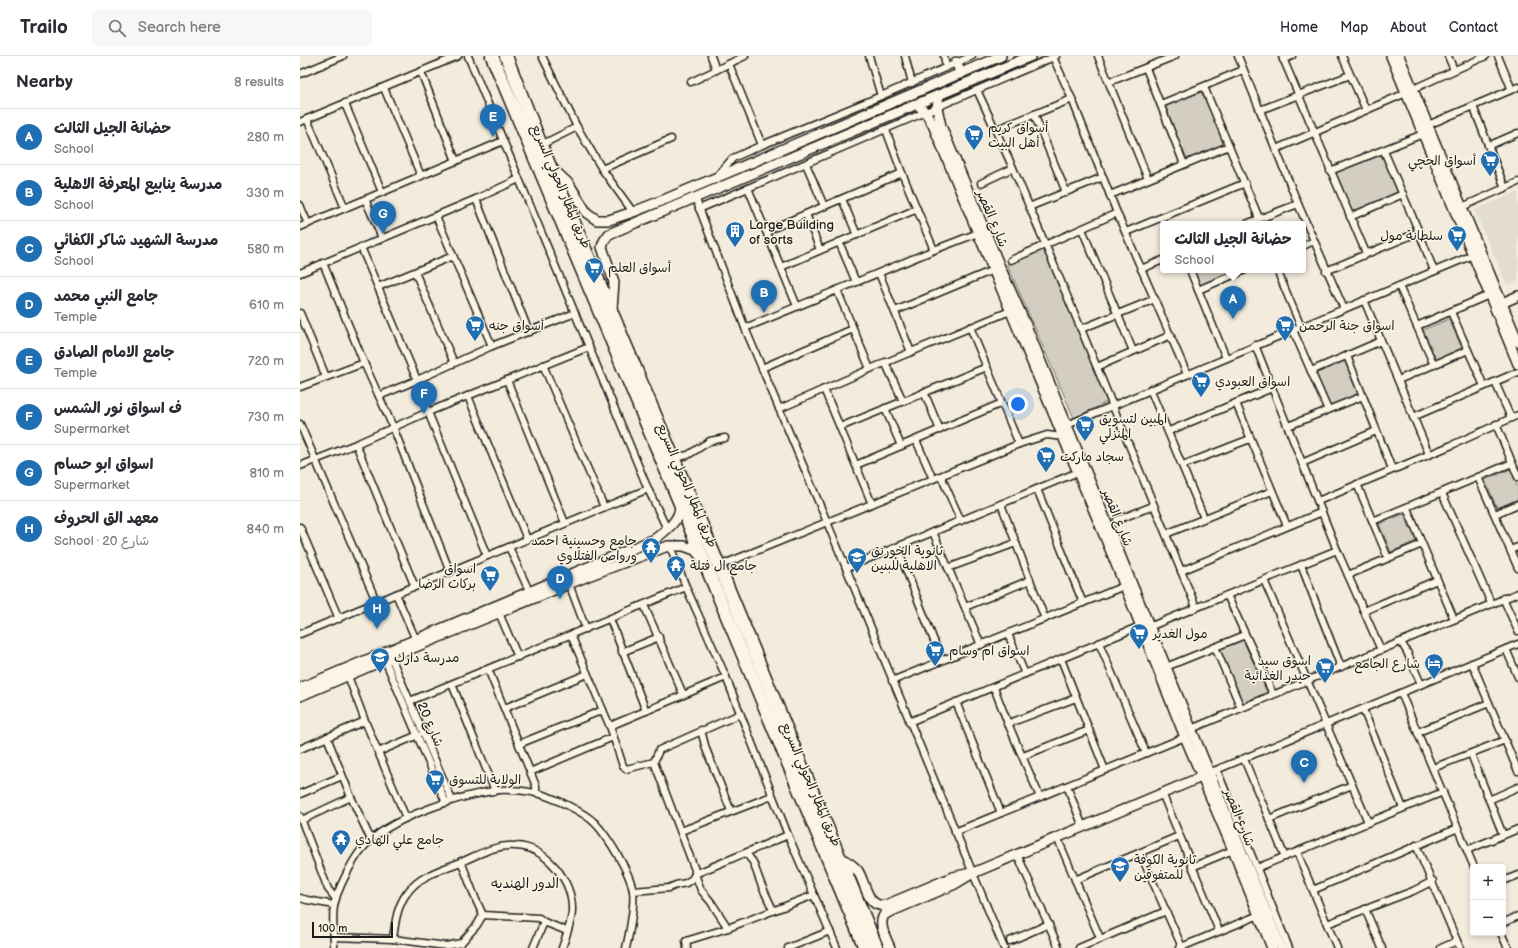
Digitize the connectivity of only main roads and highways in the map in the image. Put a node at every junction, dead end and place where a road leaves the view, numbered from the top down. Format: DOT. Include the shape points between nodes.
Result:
graph roads {
  1 [pos="492,56"];
  2 [pos="506,56"];
  3 [pos="865,948"];
  4 [pos="877,948"];
  1 -- 3 [label="highway, طريق المطار الحولي السريع"];
  2 -- 4 [label="highway, طريق المطار الحولي السريع"];
}
